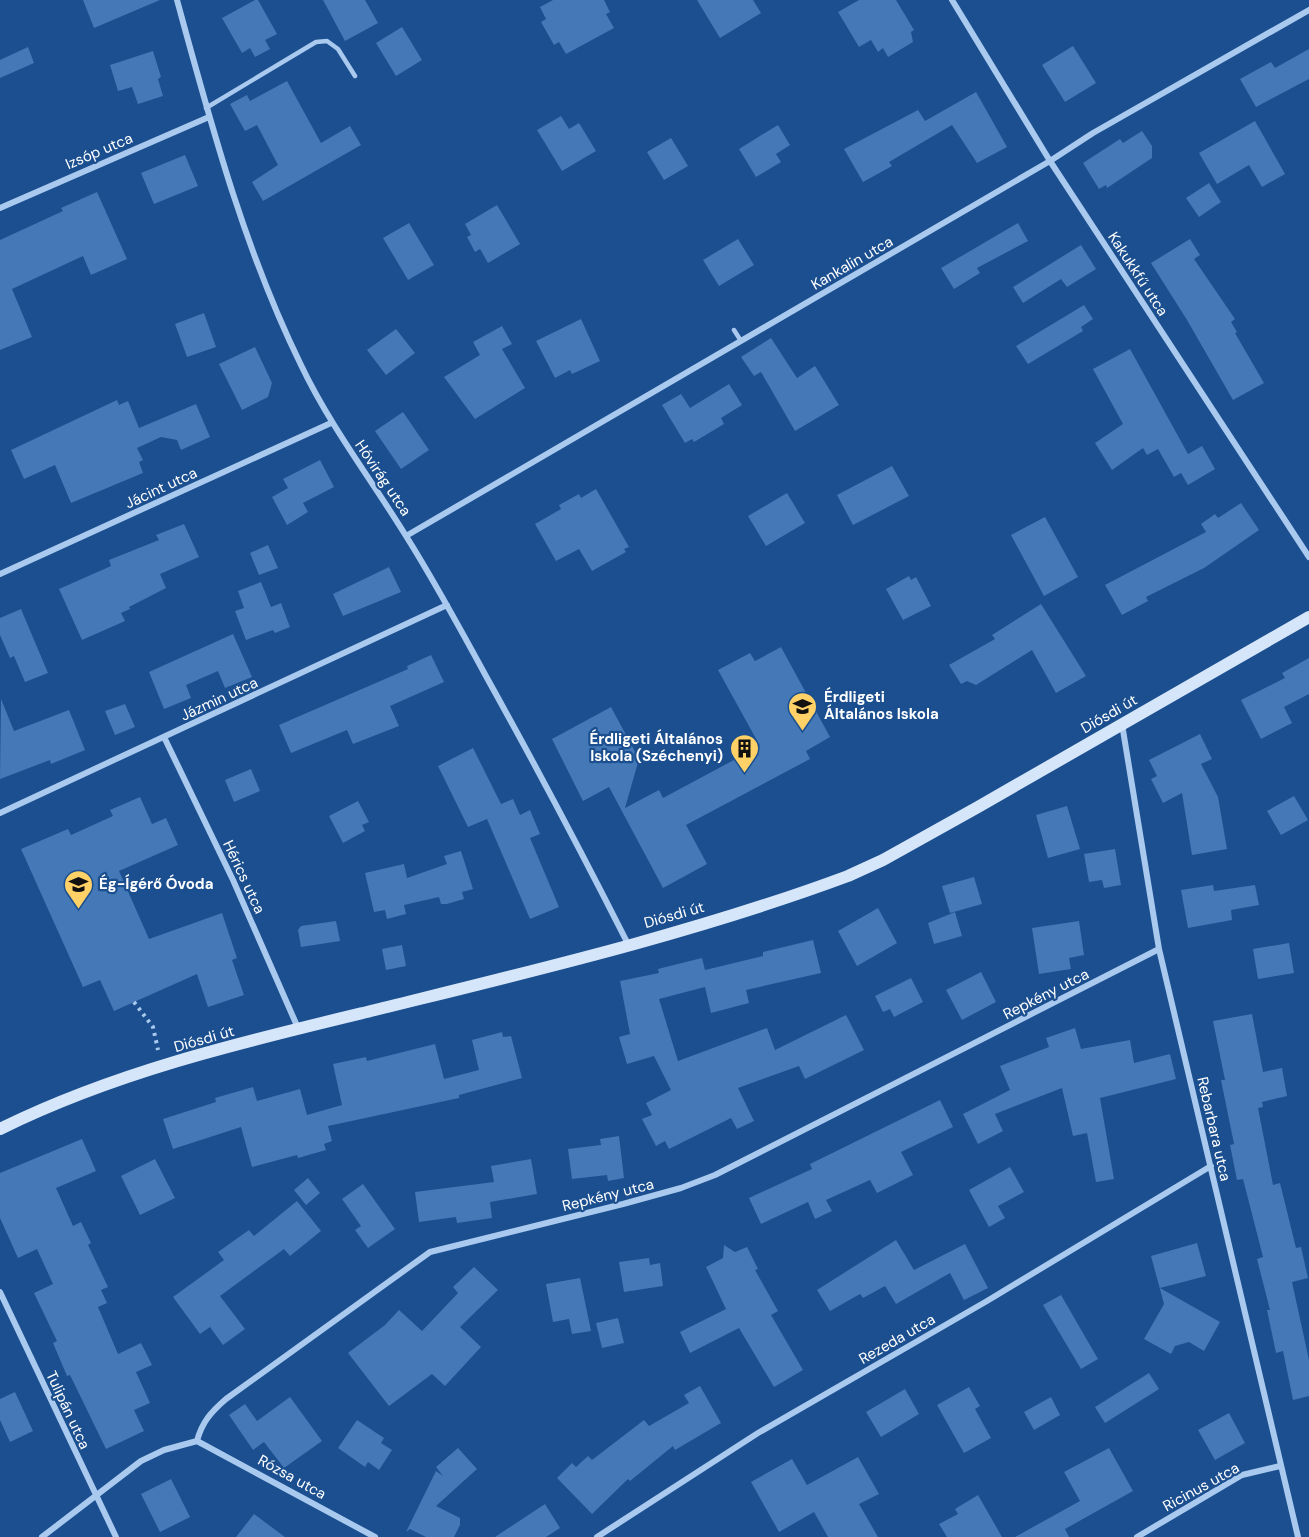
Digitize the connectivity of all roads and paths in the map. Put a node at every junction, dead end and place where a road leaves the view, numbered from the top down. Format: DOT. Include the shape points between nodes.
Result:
graph roads {
  1 [pos="177,0"];
  2 [pos="952,0"];
  3 [pos="1309,10"];
  4 [pos="355,76"];
  5 [pos="206,108"];
  6 [pos="209,117"];
  7 [pos="1050,161"];
  8 [pos="0,208"];
  9 [pos="734,330"];
  10 [pos="741,341"];
  11 [pos="332,423"];
  12 [pos="406,536"];
  13 [pos="1309,557"];
  14 [pos="0,574"];
  15 [pos="447,605"];
  16 [pos="1309,616"];
  17 [pos="1122,723"];
  18 [pos="164,737"];
  19 [pos="0,813"];
  20 [pos="628,944"];
  21 [pos="1159,949"];
  22 [pos="134,1002"];
  23 [pos="298,1029"];
  24 [pos="159,1053"];
  25 [pos="0,1129"];
  26 [pos="1211,1166"];
  27 [pos="0,1292"];
  28 [pos="197,1441"];
  29 [pos="1280,1466"];
  30 [pos="95,1495"];
  31 [pos="42,1537"];
  32 [pos="116,1537"];
  33 [pos="375,1537"];
  34 [pos="597,1537"];
  35 [pos="1137,1537"];
  36 [pos="1298,1537"];
  1 -- 5 [label="street, Hóvirág utca"];
  2 -- 7 [label="street, Kakukkfű utca"];
  3 -- 7 [label="street, Kankalin utca" via="1093,132"];
  4 -- 5 [label="lane" via="338,49 327,41 316,42"];
  5 -- 6 [label="street, Hóvirág utca"];
  6 -- 8 [label="street, Izsóp utca"];
  6 -- 11 [label="street, Hóvirág utca" via="267,293"];
  7 -- 10 [label="street, Kankalin utca"];
  7 -- 13 [label="street, Kakukkfű utca"];
  9 -- 10 [label="lane"];
  10 -- 12 [label="street, Kankalin utca"];
  11 -- 12 [label="street, Hóvirág utca"];
  11 -- 14 [label="street, Jácint utca"];
  12 -- 15 [label="street, Hóvirág utca"];
  15 -- 18 [label="street, Jázmin utca"];
  15 -- 20 [label="street, Hóvirág utca" via="567,822"];
  16 -- 17 [label="main road, Diósdi út"];
  17 -- 20 [label="main road, Diósdi út" via="848,876"];
  17 -- 21 [label="street, Rebarbara utca"];
  18 -- 19 [label="street, Jázmin utca"];
  18 -- 23 [label="street, Hérics utca" via="233,880"];
  20 -- 23 [label="main road, Diósdi út"];
  21 -- 26 [label="street, Rebarbara utca"];
  21 -- 28 [label="street, Repkény utca" via="715,1175 681,1188 430,1252 226,1399 201,1426"];
  22 -- 24 [label="path" via="153,1027"];
  23 -- 25 [label="main road, Diósdi út" via="147,1071 76,1095"];
  26 -- 29 [label="street, Rebarbara utca"];
  26 -- 34 [label="street, Rezeda utca" via="758,1433"];
  27 -- 30 [label="street, Tulipán utca"];
  28 -- 30 [label="street" via="141,1461"];
  28 -- 33 [label="street, Rózsa utca"];
  29 -- 35 [label="street, Ricinus utca" via="1242,1475"];
  29 -- 36 [label="street, Rebarbara utca"];
  30 -- 31 [label="street"];
  30 -- 32 [label="street, Tulipán utca"];
}
